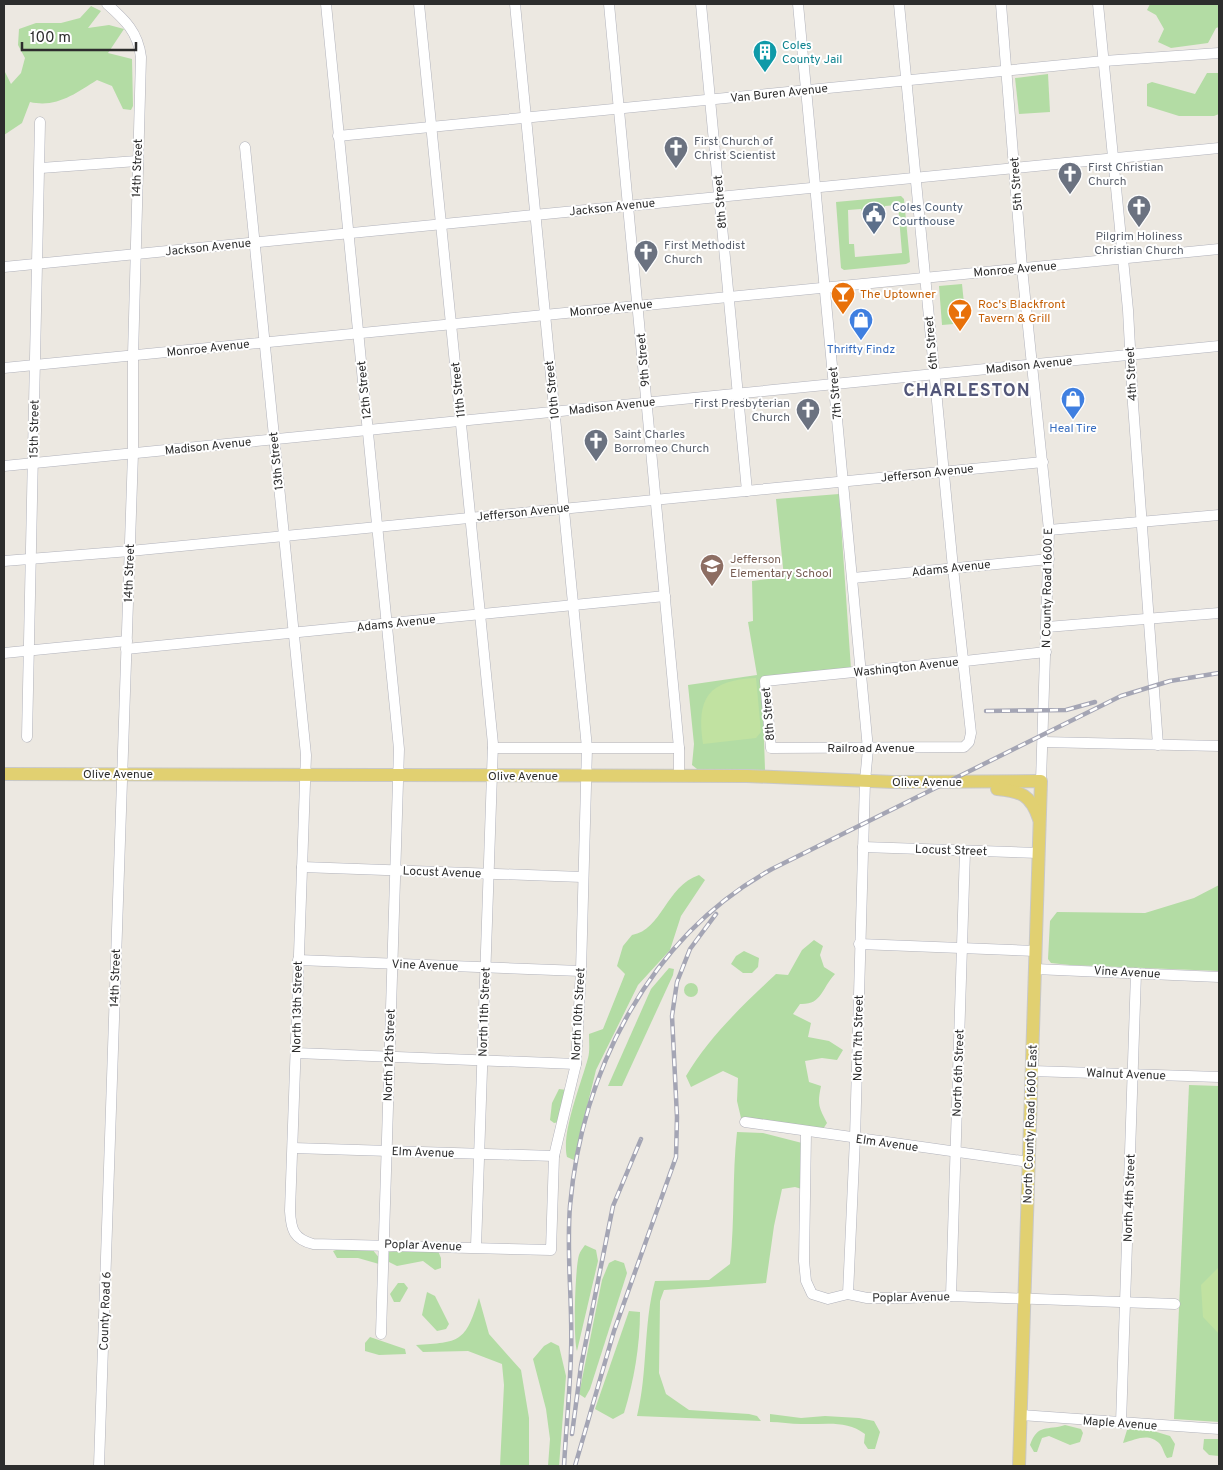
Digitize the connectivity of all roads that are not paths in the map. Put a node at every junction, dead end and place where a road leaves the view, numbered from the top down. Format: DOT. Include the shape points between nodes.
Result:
graph roads {
  1 [pos="107,4"];
  2 [pos="326,4"];
  3 [pos="419,4"];
  4 [pos="515,4"];
  5 [pos="609,4"];
  6 [pos="701,4"];
  7 [pos="798,4"];
  8 [pos="899,4"];
  9 [pos="1001,4"];
  10 [pos="1098,4"];
  11 [pos="1219,53"];
  12 [pos="1104,61"];
  13 [pos="1007,71"];
  14 [pos="907,81"];
  15 [pos="807,90"];
  16 [pos="710,100"];
  17 [pos="619,109"];
  18 [pos="526,116"];
  19 [pos="40,122"];
  20 [pos="432,127"];
  21 [pos="338,136"];
  22 [pos="245,147"];
  23 [pos="1219,148"];
  24 [pos="1114,158"];
  25 [pos="137,162"];
  26 [pos="41,168"];
  27 [pos="1015,168"];
  28 [pos="916,178"];
  29 [pos="816,187"];
  30 [pos="719,197"];
  31 [pos="628,206"];
  32 [pos="534,215"];
  33 [pos="441,224"];
  34 [pos="348,233"];
  35 [pos="254,242"];
  36 [pos="1219,249"];
  37 [pos="135,254"];
  38 [pos="1124,259"];
  39 [pos="38,264"];
  40 [pos="4,267"];
  41 [pos="1022,268"];
  42 [pos="925,278"];
  43 [pos="825,288"];
  44 [pos="728,297"];
  45 [pos="637,306"];
  46 [pos="544,315"];
  47 [pos="451,324"];
  48 [pos="358,333"];
  49 [pos="264,342"];
  50 [pos="1219,346"];
  51 [pos="1130,355"];
  52 [pos="133,356"];
  53 [pos="34,365"];
  54 [pos="1031,365"];
  55 [pos="4,368"];
  56 [pos="934,374"];
  57 [pos="834,384"];
  58 [pos="738,394"];
  59 [pos="646,403"];
  60 [pos="554,412"];
  61 [pos="461,421"];
  62 [pos="368,430"];
  63 [pos="274,439"];
  64 [pos="133,453"];
  65 [pos="1043,462"];
  66 [pos="33,463"];
  67 [pos="4,466"];
  68 [pos="943,471"];
  69 [pos="844,481"];
  70 [pos="747,491"];
  71 [pos="656,500"];
  72 [pos="564,508"];
  73 [pos="1219,515"];
  74 [pos="471,518"];
  75 [pos="1141,522"];
  76 [pos="377,527"];
  77 [pos="1049,530"];
  78 [pos="284,536"];
  79 [pos="130,551"];
  80 [pos="1049,558"];
  81 [pos="32,559"];
  82 [pos="4,561"];
  83 [pos="952,568"];
  84 [pos="853,578"];
  85 [pos="665,596"];
  86 [pos="574,605"];
  87 [pos="1219,613"];
  88 [pos="480,614"];
  89 [pos="1148,618"];
  90 [pos="387,624"];
  91 [pos="1047,627"];
  92 [pos="294,633"];
  93 [pos="126,645"];
  94 [pos="29,650"];
  95 [pos="1046,652"];
  96 [pos="4,653"];
  97 [pos="963,661"];
  98 [pos="862,671"];
  99 [pos="765,681"];
  100 [pos="27,737"];
  101 [pos="969,742"];
  102 [pos="1043,742"];
  103 [pos="1158,745"];
  104 [pos="1219,746"];
  105 [pos="493,748"];
  106 [pos="587,748"];
  107 [pos="679,748"];
  108 [pos="771,748"];
  109 [pos="868,749"];
  110 [pos="4,774"];
  111 [pos="122,774"];
  112 [pos="305,775"];
  113 [pos="398,776"];
  114 [pos="492,776"];
  115 [pos="586,776"];
  116 [pos="679,776"];
  117 [pos="1041,781"];
  118 [pos="865,782"];
  119 [pos="968,782"];
  120 [pos="1040,824"];
  121 [pos="863,847"];
  122 [pos="965,850"];
  123 [pos="1039,853"];
  124 [pos="302,868"];
  125 [pos="396,871"];
  126 [pos="489,874"];
  127 [pos="582,877"];
  128 [pos="860,944"];
  129 [pos="962,948"];
  130 [pos="1036,951"];
  131 [pos="298,960"];
  132 [pos="392,964"];
  133 [pos="486,967"];
  134 [pos="1035,969"];
  135 [pos="581,971"];
  136 [pos="1136,973"];
  137 [pos="1219,977"];
  138 [pos="296,1053"];
  139 [pos="389,1057"];
  140 [pos="482,1060"];
  141 [pos="576,1064"];
  142 [pos="1032,1071"];
  143 [pos="1132,1074"];
  144 [pos="1219,1077"];
  145 [pos="745,1122"];
  146 [pos="806,1132"];
  147 [pos="855,1138"];
  148 [pos="293,1148"];
  149 [pos="386,1151"];
  150 [pos="956,1152"];
  151 [pos="479,1154"];
  152 [pos="110,1155"];
  153 [pos="554,1156"];
  154 [pos="1029,1162"];
  155 [pos="297,1238"];
  156 [pos="383,1244"];
  157 [pos="476,1247"];
  158 [pos="551,1250"];
  159 [pos="848,1294"];
  160 [pos="951,1296"];
  161 [pos="1024,1299"];
  162 [pos="1125,1302"];
  163 [pos="1175,1304"];
  164 [pos="381,1334"];
  165 [pos="1021,1415"];
  166 [pos="1121,1423"];
  167 [pos="1219,1429"];
  168 [pos="99,1466"];
  169 [pos="1019,1466"];
  1 -- 25 [label="street, 14th Street" via="125,19 139,42"];
  2 -- 21 [label="street, 12th Street"];
  3 -- 20 [label="street, 11th Street"];
  4 -- 18 [label="street, 10th Street"];
  5 -- 17 [label="street, 9th Street"];
  6 -- 16 [label="street, 8th Street"];
  7 -- 15 [label="street, 7th Street"];
  8 -- 14 [label="street, 6th Street"];
  9 -- 13 [label="street, 5th Street"];
  10 -- 12 [label="street, 4th Street"];
  11 -- 12 [label="street, Van Buren Avenue"];
  12 -- 13 [label="street, Van Buren Avenue"];
  12 -- 24 [label="street, 4th Street"];
  13 -- 14 [label="street, Van Buren Avenue"];
  13 -- 27 [label="street, 5th Street"];
  14 -- 15 [label="street, Van Buren Avenue"];
  14 -- 28 [label="street, 6th Street"];
  15 -- 16 [label="street, Van Buren Avenue"];
  15 -- 29 [label="street, 7th Street"];
  16 -- 17 [label="street, Van Buren Avenue"];
  16 -- 30 [label="street, 8th Street"];
  17 -- 18 [label="street, Van Buren Avenue"];
  17 -- 31 [label="street, 9th Street"];
  18 -- 20 [label="street, Van Buren Avenue"];
  18 -- 32 [label="street, 10th Street"];
  19 -- 26 [label="street, 15th Street"];
  20 -- 21 [label="street, Van Buren Avenue"];
  20 -- 33 [label="street, 11th Street"];
  21 -- 34 [label="street, 12th Street"];
  22 -- 35 [label="street, 13th Street"];
  23 -- 24 [label="street, Jackson Avenue"];
  24 -- 27 [label="street, Jackson Avenue"];
  24 -- 38 [label="street, 4th Street"];
  25 -- 26 [label="street"];
  25 -- 37 [label="street, 14th Street"];
  26 -- 39 [label="street, 15th Street"];
  27 -- 28 [label="street, Jackson Avenue"];
  27 -- 41 [label="street, 5th Street"];
  28 -- 29 [label="street, Jackson Avenue"];
  28 -- 42 [label="street, 6th Street"];
  29 -- 30 [label="street, Jackson Avenue"];
  29 -- 43 [label="street, 7th Street"];
  30 -- 31 [label="street, Jackson Avenue"];
  30 -- 44 [label="street, 8th Street"];
  31 -- 32 [label="street, Jackson Avenue"];
  31 -- 45 [label="street, 9th Street"];
  32 -- 33 [label="street, Jackson Avenue"];
  32 -- 46 [label="street, 10th Street"];
  33 -- 34 [label="street, Jackson Avenue"];
  33 -- 47 [label="street, 11th Street"];
  34 -- 35 [label="street, Jackson Avenue"];
  34 -- 48 [label="street, 12th Street"];
  35 -- 37 [label="street, Jackson Avenue"];
  35 -- 49 [label="street, 13th Street"];
  36 -- 38 [label="street, Monroe Avenue"];
  37 -- 39 [label="street, Jackson Avenue"];
  37 -- 52 [label="street, 14th Street"];
  38 -- 41 [label="street, Monroe Avenue"];
  38 -- 51 [label="street, 4th Street"];
  39 -- 40 [label="street, Jackson Avenue"];
  39 -- 53 [label="street, 15th Street"];
  41 -- 42 [label="street, Monroe Avenue"];
  41 -- 54 [label="street, 5th Street"];
  42 -- 43 [label="street, Monroe Avenue"];
  42 -- 56 [label="street, 6th Street"];
  43 -- 44 [label="street, Monroe Avenue"];
  43 -- 57 [label="street, 7th Street"];
  44 -- 45 [label="street, Monroe Avenue"];
  44 -- 58 [label="street, 8th Street"];
  45 -- 46 [label="street, Monroe Avenue"];
  45 -- 59 [label="street, 9th Street"];
  46 -- 47 [label="street, Monroe Avenue"];
  46 -- 60 [label="street, 10th Street"];
  47 -- 48 [label="street, Monroe Avenue"];
  47 -- 61 [label="street, 11th Street"];
  48 -- 49 [label="street, Monroe Avenue"];
  48 -- 62 [label="street, 12th Street"];
  49 -- 52 [label="street, Monroe Avenue"];
  49 -- 63 [label="street, 13th Street"];
  50 -- 51 [label="street, Madison Avenue"];
  51 -- 54 [label="street, Madison Avenue"];
  51 -- 75 [label="street, 4th Street"];
  52 -- 53 [label="street, Monroe Avenue"];
  52 -- 64 [label="street, 14th Street"];
  53 -- 55 [label="street, Monroe Avenue"];
  53 -- 66 [label="street, 15th Street"];
  54 -- 56 [label="street, Madison Avenue"];
  54 -- 65 [label="street, N County Road 1600 E"];
  56 -- 57 [label="street, Madison Avenue"];
  56 -- 68 [label="street, 6th Street"];
  57 -- 58 [label="street, Madison Avenue"];
  57 -- 69 [label="street, 7th Street"];
  58 -- 59 [label="street, Madison Avenue"];
  58 -- 70 [label="street, 8th Street"];
  59 -- 60 [label="street, Madison Avenue"];
  59 -- 71 [label="street, 9th Street"];
  60 -- 61 [label="street, Madison Avenue"];
  60 -- 72 [label="street, 10th Street"];
  61 -- 62 [label="street, Madison Avenue"];
  61 -- 74 [label="street, 11th Street"];
  62 -- 63 [label="street, Madison Avenue"];
  62 -- 76 [label="street, 12th Street"];
  63 -- 64 [label="street, Madison Avenue"];
  63 -- 78 [label="street, 13th Street"];
  64 -- 66 [label="street, Madison Avenue"];
  64 -- 79 [label="street, 14th Street"];
  65 -- 68 [label="street, Jefferson Avenue"];
  65 -- 77 [label="street, N County Road 1600 E"];
  66 -- 67 [label="street, Madison Avenue"];
  66 -- 81 [label="street, 15th Street"];
  68 -- 69 [label="street, Jefferson Avenue"];
  68 -- 83 [label="street, 6th Street"];
  69 -- 70 [label="street, Jefferson Avenue"];
  69 -- 84 [label="street, 7th Street"];
  70 -- 71 [label="street, Jefferson Avenue"];
  71 -- 72 [label="street, Jefferson Avenue"];
  71 -- 85 [label="street, 9th Street"];
  72 -- 74 [label="street, Jefferson Avenue"];
  72 -- 86 [label="street, 10th Street"];
  73 -- 75 [label="street"];
  74 -- 76 [label="street, Jefferson Avenue"];
  74 -- 88 [label="street, 11th Street"];
  75 -- 77 [label="street"];
  75 -- 89 [label="street, 4th Street"];
  76 -- 78 [label="street, Jefferson Avenue"];
  76 -- 90 [label="street, 12th Street"];
  77 -- 80 [label="street, N County Road 1600 E"];
  78 -- 79 [label="street, Jefferson Avenue"];
  78 -- 92 [label="street, 13th Street"];
  79 -- 81 [label="street, Jefferson Avenue"];
  79 -- 93 [label="street, 14th Street"];
  80 -- 83 [label="street, Adams Avenue"];
  80 -- 91 [label="street, N County Road 1600 E"];
  81 -- 82 [label="street, Jefferson Avenue"];
  81 -- 94 [label="street, 15th Street"];
  83 -- 84 [label="street, Adams Avenue"];
  83 -- 97 [label="street, 6th Street"];
  84 -- 98 [label="street, 7th Street"];
  85 -- 86 [label="street, Adams Avenue"];
  85 -- 107 [label="street, 9th Street"];
  86 -- 88 [label="street, Adams Avenue"];
  86 -- 106 [label="street, 10th Street"];
  87 -- 89 [label="street"];
  88 -- 90 [label="street, Adams Avenue"];
  88 -- 105 [label="street, 11th Street"];
  89 -- 91 [label="street"];
  89 -- 103 [label="street, 4th Street"];
  90 -- 92 [label="street, Adams Avenue"];
  90 -- 113 [label="street, 12th Street" via="400,749"];
  91 -- 95 [label="street, N County Road 1600 E"];
  92 -- 93 [label="street, Adams Avenue"];
  92 -- 112 [label="street, 13th Street" via="306,755"];
  93 -- 94 [label="street, Adams Avenue"];
  93 -- 111 [label="street, 14th Street"];
  94 -- 96 [label="street, Adams Avenue"];
  94 -- 100 [label="street, 15th Street"];
  95 -- 97 [label="street, Washington Avenue"];
  95 -- 102 [label="street, N County Road 1600 E"];
  97 -- 98 [label="street, Washington Avenue"];
  97 -- 101 [label="street, 6th Street" via="971,733"];
  98 -- 99 [label="street, Washington Avenue"];
  98 -- 109 [label="street, 7th Street"];
  99 -- 108 [label="street, 8th Street"];
  101 -- 109 [label="street, Railroad Avenue" via="964,747"];
  102 -- 103 [label="street"];
  102 -- 117 [label="street, N County Road 1600 E"];
  103 -- 104 [label="street"];
  105 -- 106 [label="street"];
  105 -- 114 [label="street, 11th Street"];
  106 -- 107 [label="street"];
  106 -- 115 [label="street, 10th Street"];
  107 -- 116 [label="street, 9th Street"];
  108 -- 109 [label="street, Railroad Avenue"];
  109 -- 118 [label="street, 7th Street"];
  110 -- 111 [label="main road, Olive Avenue"];
  111 -- 112 [label="main road, Olive Avenue"];
  111 -- 152 [label="street, 14th Street"];
  112 -- 113 [label="main road, Olive Avenue"];
  112 -- 124 [label="street, North 13th Street"];
  113 -- 114 [label="main road, Olive Avenue"];
  113 -- 125 [label="street, North 12th Street"];
  114 -- 115 [label="main road, Olive Avenue"];
  114 -- 126 [label="street, North 11th Street"];
  115 -- 116 [label="main road, Olive Avenue"];
  115 -- 127 [label="street, North 10th Street"];
  116 -- 118 [label="main road, Olive Avenue"];
  117 -- 119 [label="main road, Olive Avenue"];
  117 -- 120 [label="main road, North County Road 1600 East"];
  118 -- 119 [label="main road, Olive Avenue"];
  118 -- 121 [label="street, North 7th Street"];
  119 -- 120 [label="main road" via="1023,794 1036,810"];
  120 -- 123 [label="main road, North County Road 1600 East"];
  121 -- 122 [label="street, Locust Street"];
  121 -- 128 [label="street, North 7th Street"];
  122 -- 123 [label="street, Locust Street"];
  122 -- 129 [label="street, North 6th Street"];
  123 -- 130 [label="main road, North County Road 1600 East"];
  124 -- 125 [label="street, Locust Avenue"];
  124 -- 131 [label="street, North 13th Street"];
  125 -- 126 [label="street, Locust Avenue"];
  125 -- 132 [label="street, North 12th Street"];
  126 -- 127 [label="street, Locust Avenue"];
  126 -- 133 [label="street, North 11th Street"];
  127 -- 135 [label="street, North 10th Street"];
  128 -- 129 [label="street"];
  128 -- 147 [label="street, North 7th Street"];
  129 -- 130 [label="street"];
  129 -- 150 [label="street, North 6th Street"];
  130 -- 134 [label="main road, North County Road 1600 East"];
  131 -- 132 [label="street, Vine Avenue"];
  131 -- 138 [label="street, North 13th Street"];
  132 -- 133 [label="street, Vine Avenue"];
  132 -- 139 [label="street, North 12th Street"];
  133 -- 135 [label="street, Vine Avenue"];
  133 -- 140 [label="street, North 11th Street"];
  134 -- 136 [label="street, Vine Avenue"];
  134 -- 142 [label="main road, North County Road 1600 East"];
  135 -- 141 [label="street, North 10th Street"];
  136 -- 137 [label="street, Vine Avenue"];
  136 -- 143 [label="street, North 4th Street"];
  138 -- 139 [label="street"];
  138 -- 148 [label="street, North 13th Street"];
  139 -- 140 [label="street"];
  139 -- 149 [label="street, North 12th Street"];
  140 -- 141 [label="street"];
  140 -- 151 [label="street, North 11th Street"];
  141 -- 153 [label="street, North 10th Street"];
  142 -- 143 [label="street, Walnut Avenue"];
  142 -- 154 [label="main road, North County Road 1600 East"];
  143 -- 144 [label="street, Walnut Avenue"];
  143 -- 162 [label="street, North 4th Street"];
  145 -- 146 [label="street, Elm Avenue"];
  146 -- 147 [label="street, Elm Avenue"];
  146 -- 159 [label="street, Poplar Avenue" via="806,1280 812,1294 828,1299"];
  147 -- 150 [label="street, Elm Avenue"];
  147 -- 159 [label="street, North 7th Street"];
  148 -- 149 [label="street, Elm Avenue"];
  148 -- 155 [label="street, North 13th Street" via="290,1222"];
  149 -- 151 [label="street, Elm Avenue"];
  149 -- 156 [label="street, North 12th Street"];
  150 -- 154 [label="street, Elm Avenue"];
  150 -- 160 [label="street, North 6th Street"];
  151 -- 153 [label="street, Elm Avenue"];
  151 -- 157 [label="street, North 11th Street"];
  152 -- 168 [label="street, County Road 6"];
  153 -- 158 [label="street, North 10th Street"];
  154 -- 161 [label="main road, North County Road 1600 East"];
  155 -- 156 [label="street, Poplar Avenue" via="314,1244"];
  156 -- 157 [label="street, Poplar Avenue"];
  156 -- 164 [label="street, North 12th Street"];
  157 -- 158 [label="street, Poplar Avenue"];
  159 -- 160 [label="street, Poplar Avenue" via="928,1299"];
  160 -- 161 [label="street, Poplar Avenue"];
  161 -- 162 [label="street, Poplar Avenue"];
  161 -- 165 [label="main road, North County Road 1600 East"];
  162 -- 163 [label="street, Poplar Avenue"];
  162 -- 166 [label="street, North 4th Street"];
  165 -- 166 [label="street, Maple Avenue"];
  165 -- 169 [label="main road, North County Road 1600 East"];
  166 -- 167 [label="street, Maple Avenue"];
}
